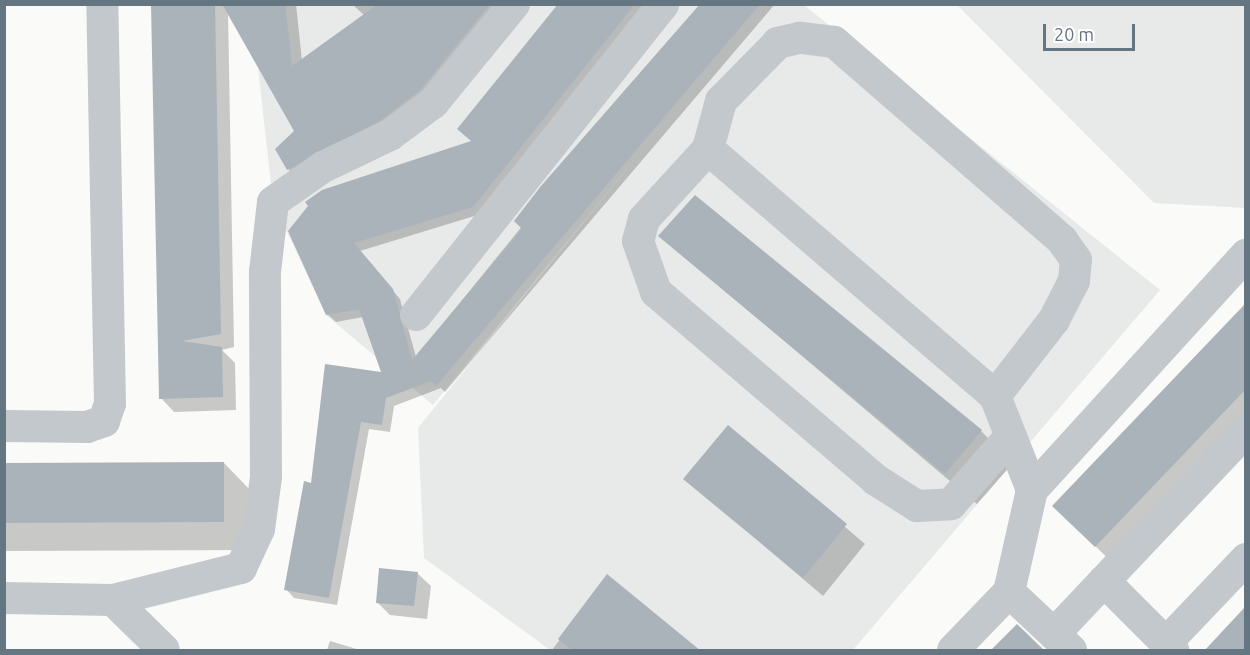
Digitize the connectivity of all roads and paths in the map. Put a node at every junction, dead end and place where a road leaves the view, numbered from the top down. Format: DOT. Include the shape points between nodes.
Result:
graph roads {
  1 [pos="102,4"];
  2 [pos="514,4"];
  3 [pos="663,4"];
  4 [pos="708,149"];
  5 [pos="1245,255"];
  6 [pos="416,315"];
  7 [pos="995,396"];
  8 [pos="4,426"];
  9 [pos="1245,432"];
  10 [pos="1009,438"];
  11 [pos="1032,490"];
  12 [pos="1245,559"];
  13 [pos="1104,582"];
  14 [pos="1009,591"];
  15 [pos="4,598"];
  16 [pos="113,600"];
  17 [pos="1063,642"];
  18 [pos="1169,647"];
  19 [pos="164,651"];
  20 [pos="953,651"];
  1 -- 8 [label="street" via="111,404 104,421 87,427"];
  2 -- 16 [label="street" via="433,103 390,135 323,167 273,202 264,272 266,477 259,529 241,568"];
  3 -- 6 [label="street"];
  4 -- 7 [label="street"];
  4 -- 7 [label="street" via="721,101 778,43 799,38 834,42 1062,240 1076,260 1074,281 1054,320"];
  4 -- 10 [label="street" via="644,219 638,241 656,292 876,480 917,506 951,504"];
  5 -- 11 [label="street"];
  7 -- 10 [label="street"];
  9 -- 13 [label="street"];
  10 -- 11 [label="street"];
  11 -- 14 [label="street"];
  12 -- 18 [label="street"];
  13 -- 17 [label="street"];
  13 -- 18 [label="street"];
  14 -- 17 [label="street"];
  14 -- 20 [label="street"];
  15 -- 16 [label="street"];
  16 -- 19 [label="street"];
}
